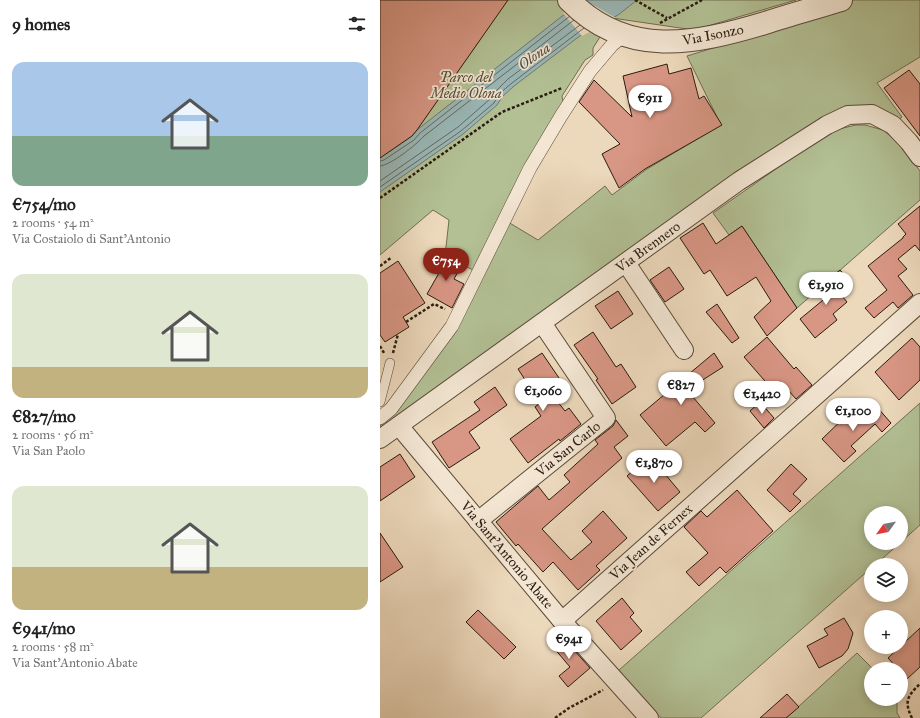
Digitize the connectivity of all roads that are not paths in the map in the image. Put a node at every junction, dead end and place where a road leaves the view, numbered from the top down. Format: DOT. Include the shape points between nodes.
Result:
graph roads {
  1 [pos="570,0"];
  2 [pos="841,0"];
  3 [pos="621,34"];
  4 [pos="920,157"];
  5 [pos="626,263"];
  6 [pos="920,303"];
  7 [pos="542,323"];
  8 [pos="684,350"];
  9 [pos="390,363"];
  10 [pos="380,402"];
  11 [pos="380,418"];
  12 [pos="399,426"];
  13 [pos="380,439"];
  14 [pos="478,521"];
  15 [pos="562,621"];
  16 [pos="649,718"];
  1 -- 3 [label="street, Via Isonzo" via="586,15"];
  2 -- 3 [label="street, Via Isonzo" via="727,35 696,41 649,41"];
  3 -- 11 [label="street" via="590,71 530,168 452,326 391,409"];
  4 -- 5 [label="street, Via Brennero" via="894,126 872,114 848,116 827,125 739,181"];
  5 -- 7 [label="street, Via Brennero"];
  5 -- 8 [label="street"];
  6 -- 15 [label="street, Via Jean de Fernex"];
  7 -- 12 [label="street, Via Brennero"];
  7 -- 14 [label="street, Via San Carlo" via="606,418"];
  9 -- 10 [label="lane"];
  12 -- 13 [label="street, Via Brennero"];
  12 -- 14 [label="street, Via Sant'Antonio Abate"];
  14 -- 15 [label="street, Via Sant'Antonio Abate"];
  15 -- 16 [label="street, Via Sant'Antonio Abate"];
}
